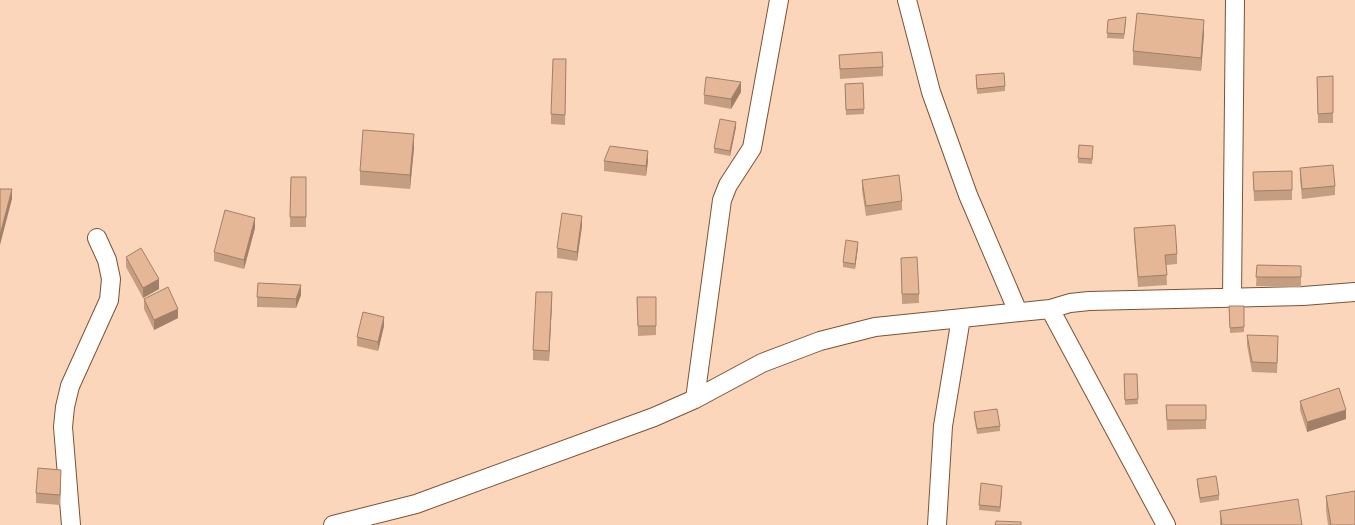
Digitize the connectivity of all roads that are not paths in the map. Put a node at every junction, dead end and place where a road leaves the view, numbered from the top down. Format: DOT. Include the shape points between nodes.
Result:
graph roads {
  1 [pos="779,0"];
  2 [pos="907,0"];
  3 [pos="1235,0"];
  4 [pos="97,238"];
  5 [pos="1355,292"];
  6 [pos="1232,298"];
  7 [pos="1050,309"];
  8 [pos="1018,312"];
  9 [pos="961,318"];
  10 [pos="695,399"];
  11 [pos="416,504"];
  12 [pos="71,525"];
  13 [pos="333,525"];
  14 [pos="389,525"];
  15 [pos="937,525"];
  16 [pos="1166,525"];
  1 -- 10 [label="street" via="752,148 728,185 722,200"];
  2 -- 8 [label="street" via="919,50 968,195"];
  3 -- 6 [label="street"];
  4 -- 12 [label="street" via="107,260 111,279 109,300 70,386 65,407 63,427"];
  5 -- 6 [label="street"];
  6 -- 7 [label="street" via="1089,301"];
  7 -- 8 [label="street"];
  7 -- 16 [label="street"];
  8 -- 9 [label="street"];
  9 -- 10 [label="street" via="875,327 820,341 762,364"];
  9 -- 15 [label="street" via="943,426"];
  10 -- 11 [label="street" via="654,417"];
  11 -- 13 [label="street"];
  11 -- 14 [label="street"];
}
